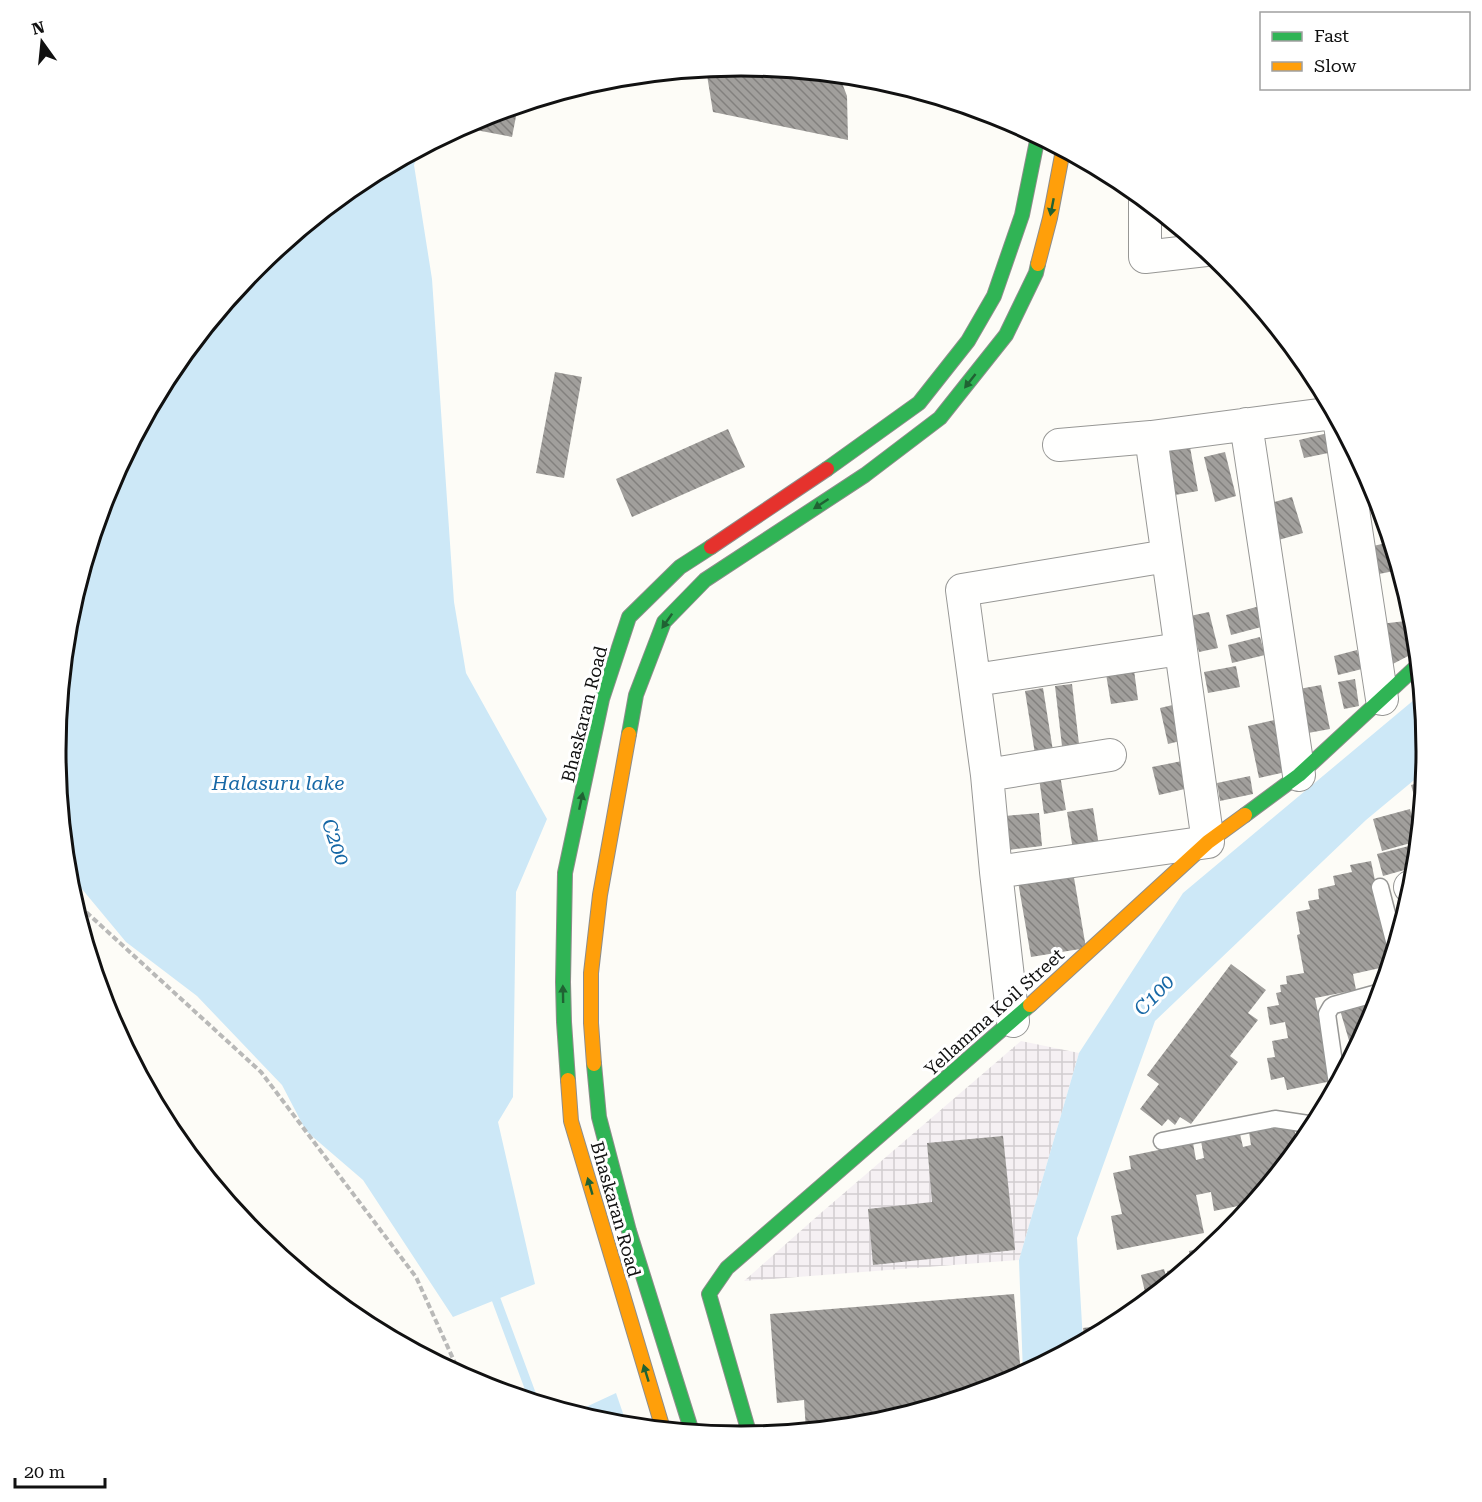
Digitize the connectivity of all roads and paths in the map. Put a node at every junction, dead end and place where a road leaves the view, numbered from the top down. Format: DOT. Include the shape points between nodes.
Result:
graph roads {
  1 [pos="1036,144"];
  2 [pos="1062,157"];
  3 [pos="1145,210"];
  4 [pos="1194,251"];
  5 [pos="1326,414"];
  6 [pos="1246,424"];
  7 [pos="1151,437"];
  8 [pos="1059,445"];
  9 [pos="1343,447"];
  10 [pos="1167,556"];
  11 [pos="1180,650"];
  12 [pos="1411,672"];
  13 [pos="975,680"];
  14 [pos="620,694"];
  15 [pos="1382,699"];
  16 [pos="1110,755"];
  17 [pos="987,775"];
  18 [pos="1299,775"];
  19 [pos="1208,842"];
  20 [pos="996,872"];
  21 [pos="86,912"];
  22 [pos="1370,995"];
  23 [pos="1013,1021"];
  24 [pos="1335,1071"];
  25 [pos="1304,1123"];
  26 [pos="1162,1141"];
  27 [pos="454,1362"];
  28 [pos="661,1421"];
  29 [pos="690,1424"];
  30 [pos="747,1426"];
  1 -- 14 [label="main road, Bhaskaran Road" via="1022,215 994,296 968,341 919,403 680,567 629,617"];
  2 -- 14 [label="main road, Bhaskaran Road, one-way" via="1036,273 1006,335 940,418 865,475 705,580 664,622"];
  3 -- 4 [label="street" via="1145,257"];
  5 -- 6 [label="street"];
  6 -- 7 [label="street"];
  6 -- 18 [label="street"];
  7 -- 8 [label="street"];
  7 -- 10 [label="street"];
  9 -- 15 [label="street"];
  10 -- 11 [label="street"];
  10 -- 13 [label="street" via="962,590"];
  11 -- 13 [label="street"];
  11 -- 19 [label="street"];
  12 -- 15 [label="main road, Yellamma Koil Street"];
  13 -- 17 [label="street"];
  28 -- 14 [label="main road, Bhaskaran Road, one-way" via="571,1121 564,1012 565,873"];
  14 -- 29 [label="main road, Bhaskaran Road" via="591,972 599,1116 629,1231"];
  15 -- 18 [label="main road, Yellamma Koil Street"];
  16 -- 17 [label="street"];
  17 -- 20 [label="street"];
  18 -- 19 [label="main road, Yellamma Koil Street"];
  19 -- 20 [label="street"];
  19 -- 23 [label="main road, Yellamma Koil Street"];
  20 -- 23 [label="street"];
  21 -- 27 [label="path" via="261,1072 416,1277"];
  22 -- 24 [label="lane" via="1334,1005 1328,1011"];
  23 -- 30 [label="main road, Yellamma Koil Street" via="727,1268 709,1294"];
  25 -- 26 [label="lane" via="1275,1119"];
}
